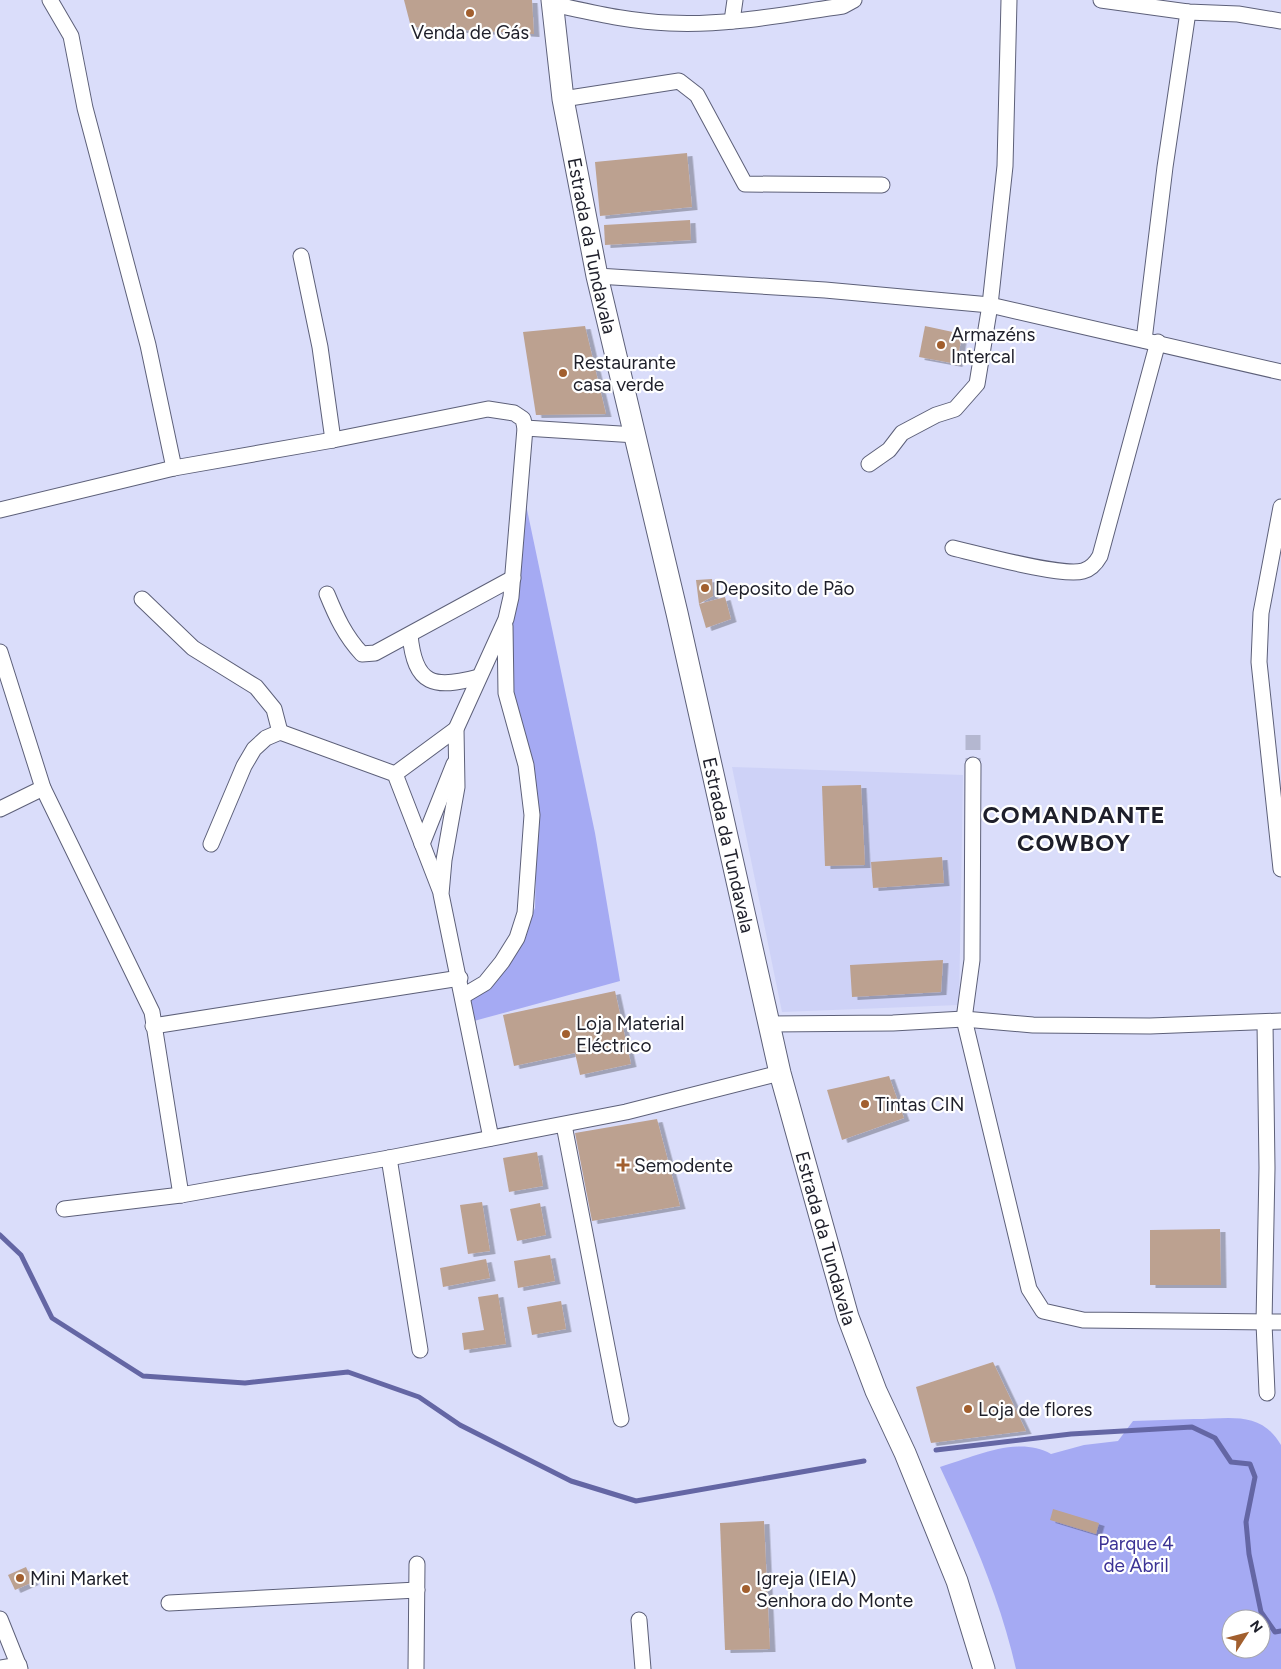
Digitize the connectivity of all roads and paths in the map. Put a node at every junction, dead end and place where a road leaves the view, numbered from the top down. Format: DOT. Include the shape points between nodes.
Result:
graph roads {
  1 [pos="50,0"];
  2 [pos="735,0"];
  3 [pos="854,0"];
  4 [pos="1009,0"];
  5 [pos="1101,0"];
  6 [pos="552,2"];
  7 [pos="1188,12"];
  8 [pos="732,21"];
  9 [pos="1281,21"];
  10 [pos="563,100"];
  11 [pos="882,185"];
  12 [pos="301,256"];
  13 [pos="597,276"];
  14 [pos="990,305"];
  15 [pos="1151,341"];
  16 [pos="1281,372"];
  17 [pos="524,428"];
  18 [pos="636,435"];
  19 [pos="334,440"];
  20 [pos="869,464"];
  21 [pos="174,468"];
  22 [pos="1281,508"];
  23 [pos="0,510"];
  24 [pos="954,548"];
  25 [pos="513,578"];
  26 [pos="327,594"];
  27 [pos="142,598"];
  28 [pos="506,619"];
  29 [pos="410,635"];
  30 [pos="0,652"];
  31 [pos="479,677"];
  32 [pos="456,730"];
  33 [pos="280,732"];
  34 [pos="456,758"];
  35 [pos="973,765"];
  36 [pos="395,774"];
  37 [pos="43,788"];
  38 [pos="0,809"];
  39 [pos="211,844"];
  40 [pos="422,844"];
  41 [pos="1281,869"];
  42 [pos="441,894"];
  43 [pos="460,978"];
  44 [pos="463,996"];
  45 [pos="964,1019"];
  46 [pos="1281,1021"];
  47 [pos="1265,1023"];
  48 [pos="770,1024"];
  49 [pos="153,1026"];
  50 [pos="780,1073"];
  51 [pos="564,1125"];
  52 [pos="491,1138"];
  53 [pos="389,1158"];
  54 [pos="181,1195"];
  55 [pos="64,1209"];
  56 [pos="1281,1322"];
  57 [pos="1264,1323"];
  58 [pos="420,1350"];
  59 [pos="1268,1393"];
  60 [pos="621,1418"];
  61 [pos="417,1564"];
  62 [pos="417,1590"];
  63 [pos="168,1603"];
  64 [pos="0,1619"];
  65 [pos="639,1620"];
  66 [pos="20,1667"];
  67 [pos="0,1668"];
  68 [pos="416,1669"];
  69 [pos="643,1669"];
  70 [pos="984,1669"];
  1 -- 21 [label="street" via="71,36 85,108 148,345"];
  2 -- 8 [label="street"];
  3 -- 8 [label="street" via="843,6"];
  4 -- 14 [label="street" via="1004,166"];
  5 -- 7 [label="street"];
  6 -- 8 [label="street" via="618,17 668,23"];
  6 -- 10 [label="main road, Estrada da Tundavala"];
  7 -- 9 [label="street" via="1238,14"];
  7 -- 15 [label="street" via="1165,167"];
  10 -- 11 [label="street" via="679,81 697,95 745,184"];
  10 -- 13 [label="main road, Estrada da Tundavala"];
  12 -- 19 [label="street" via="320,347"];
  13 -- 14 [label="street" via="825,290"];
  13 -- 18 [label="main road, Estrada da Tundavala"];
  14 -- 15 [label="street"];
  14 -- 20 [label="street" via="977,384 956,409 936,415 902,433 889,450"];
  15 -- 16 [label="street"];
  15 -- 24 [label="street" via="1100,556 1094,565 1084,571 1071,572"];
  17 -- 18 [label="street"];
  17 -- 19 [label="street" via="523,419 514,412 488,409"];
  17 -- 25 [label="street"];
  18 -- 48 [label="main road, Estrada da Tundavala"];
  19 -- 21 [label="street"];
  21 -- 23 [label="street"];
  22 -- 41 [label="street" via="1261,614 1259,662"];
  25 -- 28 [label="street"];
  25 -- 29 [label="street"];
  26 -- 29 [label="street" via="340,624 362,654 375,653"];
  27 -- 33 [label="street" via="193,648 256,687 274,709"];
  28 -- 31 [label="street"];
  28 -- 44 [label="street" via="506,693 526,765 532,816 525,913 517,938 502,962 485,983"];
  29 -- 31 [label="street" via="412,658 419,671 428,678 442,684"];
  30 -- 37 [label="street"];
  31 -- 32 [label="street"];
  32 -- 34 [label="street"];
  32 -- 36 [label="street"];
  33 -- 36 [label="street"];
  33 -- 39 [label="street" via="266,738 254,749"];
  34 -- 40 [label="street"];
  34 -- 42 [label="street" via="457,788"];
  35 -- 45 [label="street" via="972,960"];
  36 -- 40 [label="street"];
  37 -- 38 [label="street"];
  37 -- 49 [label="street" via="152,1012"];
  40 -- 42 [label="street"];
  42 -- 43 [label="street"];
  43 -- 44 [label="street"];
  43 -- 49 [label="street"];
  44 -- 52 [label="street"];
  45 -- 47 [label="street" via="1033,1025"];
  45 -- 48 [label="street"];
  45 -- 57 [label="street" via="1029,1289 1043,1311 1083,1320"];
  46 -- 47 [label="street"];
  47 -- 57 [label="street"];
  48 -- 50 [label="main road, Estrada da Tundavala"];
  49 -- 54 [label="street"];
  50 -- 51 [label="street"];
  50 -- 70 [label="main road, Estrada da Tundavala" via="848,1317 957,1581"];
  51 -- 52 [label="street"];
  51 -- 60 [label="street"];
  52 -- 53 [label="street"];
  53 -- 54 [label="street"];
  53 -- 58 [label="street"];
  54 -- 55 [label="street"];
  56 -- 57 [label="street"];
  57 -- 59 [label="street"];
  61 -- 62 [label="street"];
  62 -- 63 [label="street"];
  62 -- 68 [label="street"];
  64 -- 66 [label="street"];
  65 -- 69 [label="street"];
  66 -- 67 [label="street"];
}
